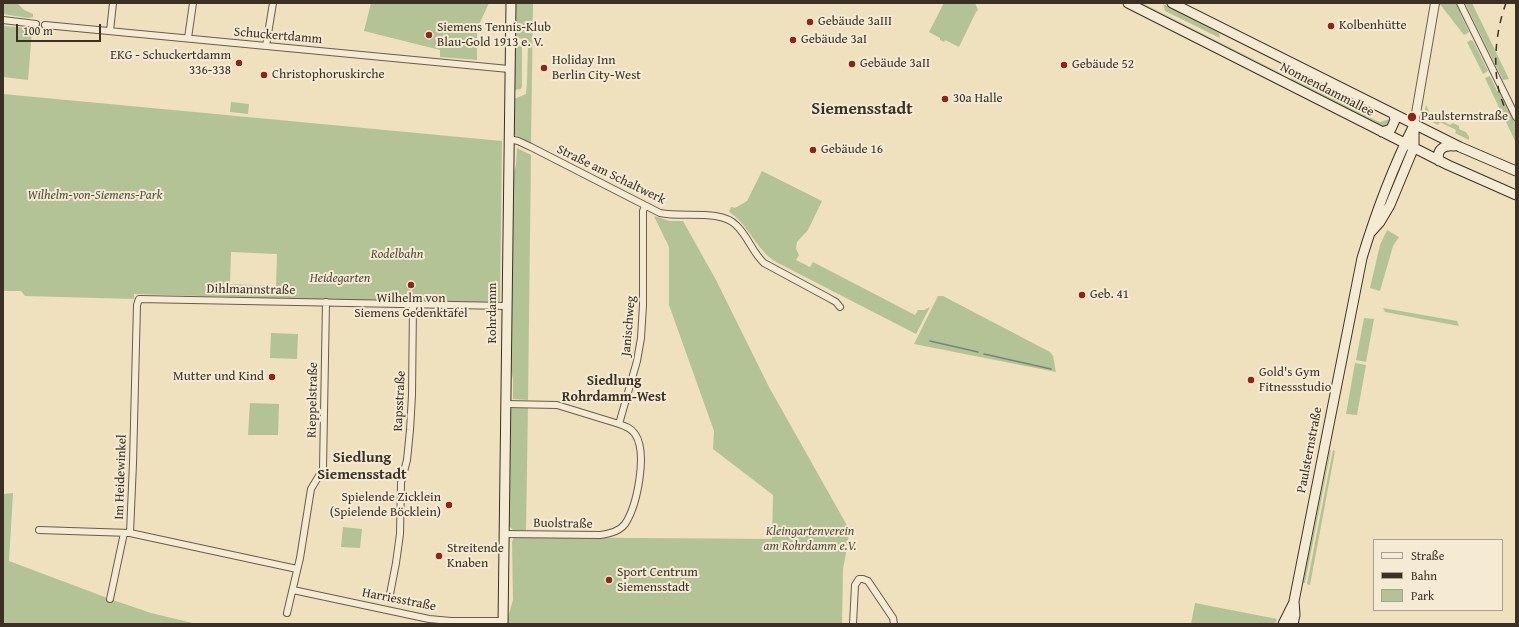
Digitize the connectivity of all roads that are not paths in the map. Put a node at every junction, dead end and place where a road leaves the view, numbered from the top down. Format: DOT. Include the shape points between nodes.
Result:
graph roads {
  1 [pos="113,3"];
  2 [pos="193,3"];
  3 [pos="273,3"];
  4 [pos="511,3"];
  5 [pos="1128,3"];
  6 [pos="1172,3"];
  7 [pos="1435,3"];
  8 [pos="1460,3"];
  9 [pos="3,20"];
  10 [pos="36,24"];
  11 [pos="45,25"];
  12 [pos="110,31"];
  13 [pos="188,38"];
  14 [pos="266,46"];
  15 [pos="509,69"];
  16 [pos="1394,115"];
  17 [pos="1516,116"];
  18 [pos="1414,125"];
  19 [pos="1382,132"];
  20 [pos="509,139"];
  21 [pos="1405,143"];
  22 [pos="1414,147"];
  23 [pos="1460,147"];
  24 [pos="1440,161"];
  25 [pos="1516,171"];
  26 [pos="1516,195"];
  27 [pos="645,206"];
  28 [pos="1369,235"];
  29 [pos="139,299"];
  30 [pos="326,302"];
  31 [pos="413,304"];
  32 [pos="506,306"];
  33 [pos="840,307"];
  34 [pos="506,404"];
  35 [pos="619,424"];
  36 [pos="39,530"];
  37 [pos="126,533"];
  38 [pos="504,534"];
  39 [pos="297,569"];
  40 [pos="293,590"];
  41 [pos="390,594"];
  42 [pos="110,599"];
  43 [pos="1294,601"];
  44 [pos="287,613"];
  45 [pos="503,622"];
  46 [pos="854,624"];
  47 [pos="894,624"];
  48 [pos="1284,624"];
  49 [pos="1292,624"];
  1 -- 12 [label="street"];
  2 -- 13 [label="street"];
  3 -- 14 [label="street"];
  4 -- 15 [label="main road, Rohrdamm"];
  5 -- 19 [label="main road, Nonnendammallee"];
  6 -- 16 [label="main road, Nonnendammallee"];
  7 -- 18 [label="street"];
  8 -- 17 [label="street"];
  9 -- 10 [label="street"];
  11 -- 12 [label="street, Schuckertdamm"];
  12 -- 13 [label="street, Schuckertdamm"];
  13 -- 14 [label="street, Schuckertdamm"];
  14 -- 15 [label="street, Schuckertdamm"];
  15 -- 20 [label="main road, Rohrdamm"];
  16 -- 18 [label="main road, Nonnendammallee"];
  16 -- 19 [label="main road" via="1395,120 1391,129"];
  18 -- 21 [label="main road, Paulsternstraße"];
  18 -- 22 [label="main road, Paulsternstraße"];
  18 -- 23 [label="main road, Nonnendammallee"];
  19 -- 21 [label="main road, Nonnendammallee"];
  20 -- 27 [label="street, Straße am Schaltwerk" via="518,141"];
  20 -- 32 [label="main road, Rohrdamm"];
  21 -- 22 [label="main road, Nonnendammallee"];
  21 -- 28 [label="main road, Paulsternstraße"];
  22 -- 24 [label="main road, Nonnendammallee"];
  22 -- 28 [label="main road, Paulsternstraße" via="1390,205"];
  23 -- 24 [label="main road" via="1444,146 1439,153"];
  23 -- 25 [label="main road, Nonnendammallee"];
  24 -- 26 [label="main road, Nonnendammallee"];
  27 -- 33 [label="street, Straße am Schaltwerk" via="667,214 727,218 741,230 764,263 836,302"];
  27 -- 35 [label="street, Janischweg" via="640,349"];
  28 -- 43 [label="main road, Paulsternstraße" via="1356,284"];
  29 -- 30 [label="street, Dihlmannstraße"];
  29 -- 37 [label="street, Im Heidewinkel" via="133,463"];
  30 -- 31 [label="street, Dihlmannstraße"];
  30 -- 39 [label="street, Rieppelstraße" via="323,469 311,489"];
  31 -- 32 [label="street, Dihlmannstraße"];
  31 -- 41 [label="street, Rapsstraße" via="410,430 407,460 400,482 400,534"];
  32 -- 34 [label="main road, Rohrdamm"];
  34 -- 35 [label="street" via="557,405"];
  34 -- 38 [label="main road, Rohrdamm"];
  35 -- 38 [label="street, Buolstraße" via="628,427 635,435 641,459 632,508 621,528 600,535"];
  36 -- 37 [label="street"];
  37 -- 39 [label="street, Im Heidewinkel"];
  37 -- 42 [label="street, Im Heidewinkel"];
  38 -- 45 [label="main road, Rohrdamm"];
  39 -- 40 [label="street, Rieppelstraße"];
  40 -- 44 [label="street, Rieppelstraße"];
  40 -- 45 [label="street, Harriesstraße" via="387,606 429,619"];
  43 -- 48 [label="main road, Paulsternstraße"];
  43 -- 49 [label="main road, Paulsternstraße" via="1295,615"];
  46 -- 47 [label="street" via="855,585 858,579 868,581 893,618"];
}
